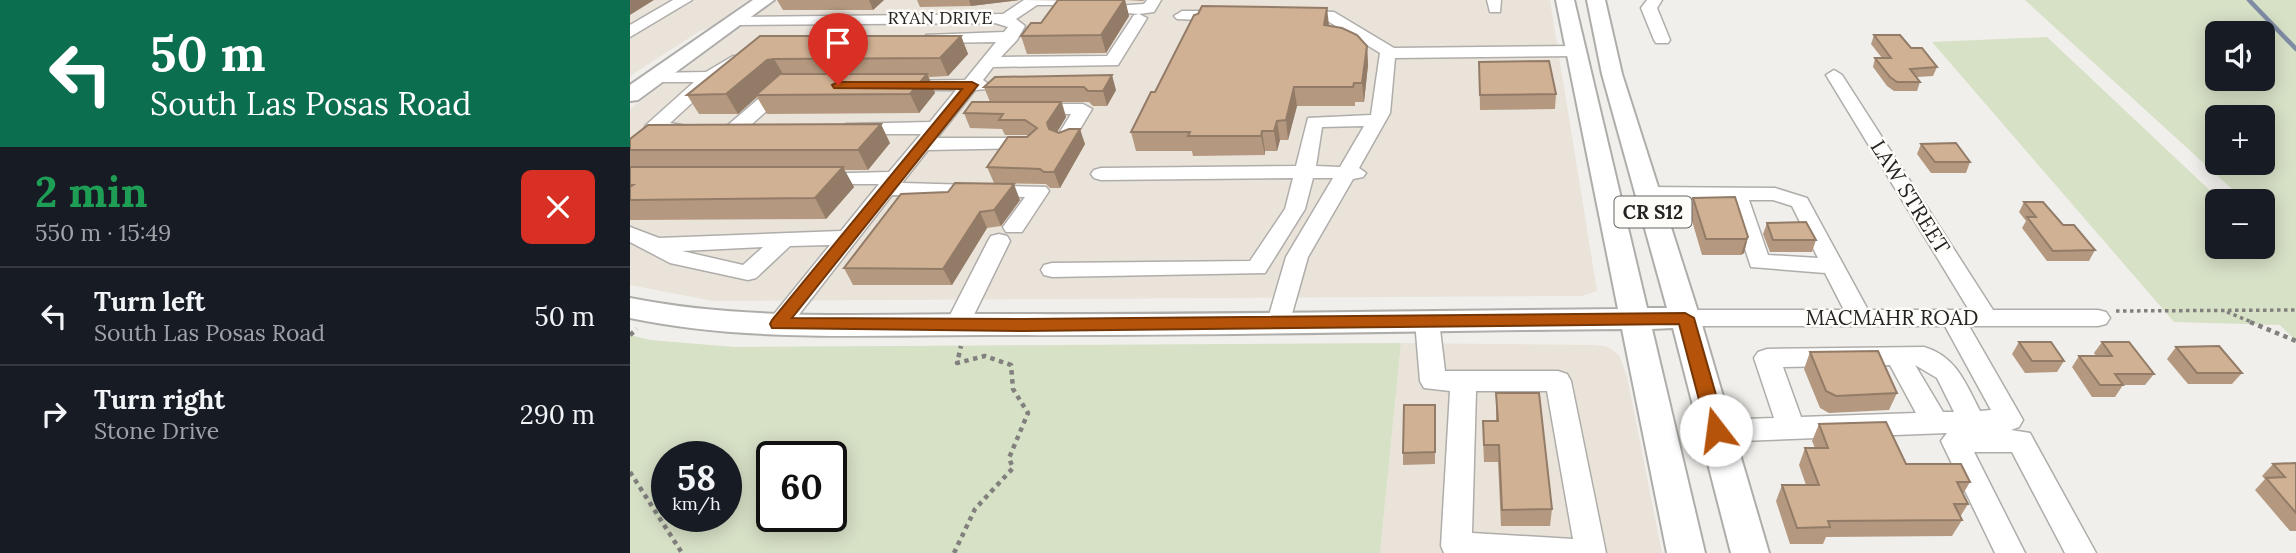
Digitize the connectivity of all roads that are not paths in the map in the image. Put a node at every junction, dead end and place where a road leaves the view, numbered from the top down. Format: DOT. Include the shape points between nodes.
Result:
graph roads {
  1 [pos="685,0"];
  2 [pos="765,0"];
  3 [pos="908,0"];
  4 [pos="980,0"];
  5 [pos="1154,0"];
  6 [pos="1566,0"];
  7 [pos="1596,0"];
  8 [pos="1656,0"];
  9 [pos="1182,16"];
  10 [pos="1236,16"];
  11 [pos="1276,16"];
  12 [pos="964,18"];
  13 [pos="1139,18"];
  14 [pos="889,19"];
  15 [pos="739,20"];
  16 [pos="1010,26"];
  17 [pos="630,32"];
  18 [pos="914,38"];
  19 [pos="1662,40"];
  20 [pos="751,48"];
  21 [pos="1577,51"];
  22 [pos="1388,54"];
  23 [pos="991,62"];
  24 [pos="1834,75"];
  25 [pos="657,77"];
  26 [pos="710,78"];
  27 [pos="798,85"];
  28 [pos="891,85"];
  29 [pos="972,85"];
  30 [pos="996,85"];
  31 [pos="630,94"];
  32 [pos="952,110"];
  33 [pos="978,110"];
  34 [pos="1017,110"];
  35 [pos="1377,121"];
  36 [pos="830,128"];
  37 [pos="937,128"];
  38 [pos="694,129"];
  39 [pos="762,129"];
  40 [pos="1630,134"];
  41 [pos="1065,140"];
  42 [pos="924,144"];
  43 [pos="1031,144"];
  44 [pos="1305,172"];
  45 [pos="1352,173"];
  46 [pos="1101,174"];
  47 [pos="803,178"];
  48 [pos="892,183"];
  49 [pos="1648,193"];
  50 [pos="1737,194"];
  51 [pos="630,234"];
  52 [pos="1007,234"];
  53 [pos="849,237"];
  54 [pos="784,240"];
  55 [pos="656,245"];
  56 [pos="1833,266"];
  57 [pos="1052,270"];
  58 [pos="630,307"];
  59 [pos="1685,318"];
  60 [pos="1860,318"];
  61 [pos="1952,318"];
  62 [pos="1986,318"];
  63 [pos="2098,318"];
  64 [pos="1635,319"];
  65 [pos="1427,321"];
  66 [pos="1279,323"];
  67 [pos="778,324"];
  68 [pos="959,335"];
  69 [pos="1897,356"];
  70 [pos="1463,381"];
  71 [pos="1972,421"];
  72 [pos="1935,422"];
  73 [pos="1791,428"];
  74 [pos="1716,430"];
  75 [pos="1591,553"];
  76 [pos="1686,553"];
  77 [pos="1750,553"];
  78 [pos="2010,553"];
  79 [pos="2081,553"];
  1 -- 17 [label="lane"];
  2 -- 15 [label="main road"];
  3 -- 14 [label="street"];
  4 -- 12 [label="street"];
  5 -- 16 [label="street" via="1149,9 1103,7 1092,1 1034,0"];
  6 -- 21 [label="main road, CR S12"];
  7 -- 40 [label="main road, CR S12"];
  8 -- 19 [label="street" via="1649,8"];
  9 -- 10 [label="street"];
  11 -- 22 [label="street" via="1329,15"];
  12 -- 14 [label="street, RYAN DRIVE"];
  12 -- 16 [label="street, RYAN DRIVE"];
  13 -- 23 [label="street" via="1112,61"];
  14 -- 15 [label="street, RYAN DRIVE"];
  15 -- 25 [label="main road"];
  16 -- 18 [label="lane"];
  16 -- 23 [label="street"];
  20 -- 26 [label="lane"];
  21 -- 22 [label="street"];
  21 -- 40 [label="main road" via="1592,56 1605,104"];
  21 -- 64 [label="main road, CR S12"];
  22 -- 35 [label="street"];
  23 -- 29 [label="street"];
  24 -- 62 [label="street, LAW STREET"];
  25 -- 26 [label="lane"];
  25 -- 31 [label="main road"];
  26 -- 38 [label="street" via="646,135"];
  27 -- 39 [label="street" via="785,85 728,129"];
  28 -- 29 [label="street"];
  29 -- 30 [label="street"];
  29 -- 32 [label="street"];
  32 -- 33 [label="street"];
  32 -- 37 [label="street"];
  34 -- 41 [label="street" via="1083,109"];
  35 -- 44 [label="street" via="1314,122"];
  35 -- 45 [label="street"];
  36 -- 37 [label="street"];
  37 -- 42 [label="street"];
  40 -- 49 [label="main road, CR S12"];
  42 -- 43 [label="street"];
  42 -- 48 [label="street"];
  44 -- 45 [label="street"];
  44 -- 46 [label="street"];
  44 -- 57 [label="street" via="1295,209 1257,268"];
  45 -- 66 [label="street" via="1318,233 1297,257"];
  47 -- 48 [label="street"];
  48 -- 52 [label="lane" via="1039,191"];
  48 -- 53 [label="street"];
  49 -- 50 [label="street"];
  49 -- 59 [label="main road, CR S12"];
  50 -- 56 [label="street" via="1775,194 1800,202"];
  50 -- 56 [label="street" via="1759,262"];
  51 -- 55 [label="street"];
  52 -- 68 [label="street"];
  53 -- 54 [label="street"];
  53 -- 67 [label="street"];
  54 -- 55 [label="street"];
  54 -- 55 [label="street" via="748,273 678,258"];
  56 -- 60 [label="street"];
  58 -- 67 [label="main road" via="689,319"];
  59 -- 60 [label="street, MACMAHR ROAD"];
  59 -- 64 [label="main road"];
  59 -- 74 [label="main road, CR S12"];
  60 -- 61 [label="street, MACMAHR ROAD"];
  61 -- 62 [label="street, MACMAHR ROAD"];
  61 -- 71 [label="street" via="2010,420"];
  62 -- 63 [label="street, MACMAHR ROAD"];
  64 -- 65 [label="main road"];
  64 -- 76 [label="main road, CR S12"];
  65 -- 66 [label="main road"];
  65 -- 70 [label="street" via="1433,381"];
  66 -- 68 [label="main road"];
  67 -- 68 [label="main road"];
  69 -- 71 [label="street" via="1924,356 1947,372"];
  69 -- 72 [label="street"];
  69 -- 73 [label="street" via="1767,358"];
  70 -- 75 [label="street" via="1558,381"];
  70 -- 75 [label="street" via="1456,546"];
  71 -- 72 [label="street"];
  72 -- 73 [label="street"];
  73 -- 74 [label="street"];
  74 -- 77 [label="main road, CR S12"];
  78 -- 79 [label="street" via="1955,441 2020,442"];
}
